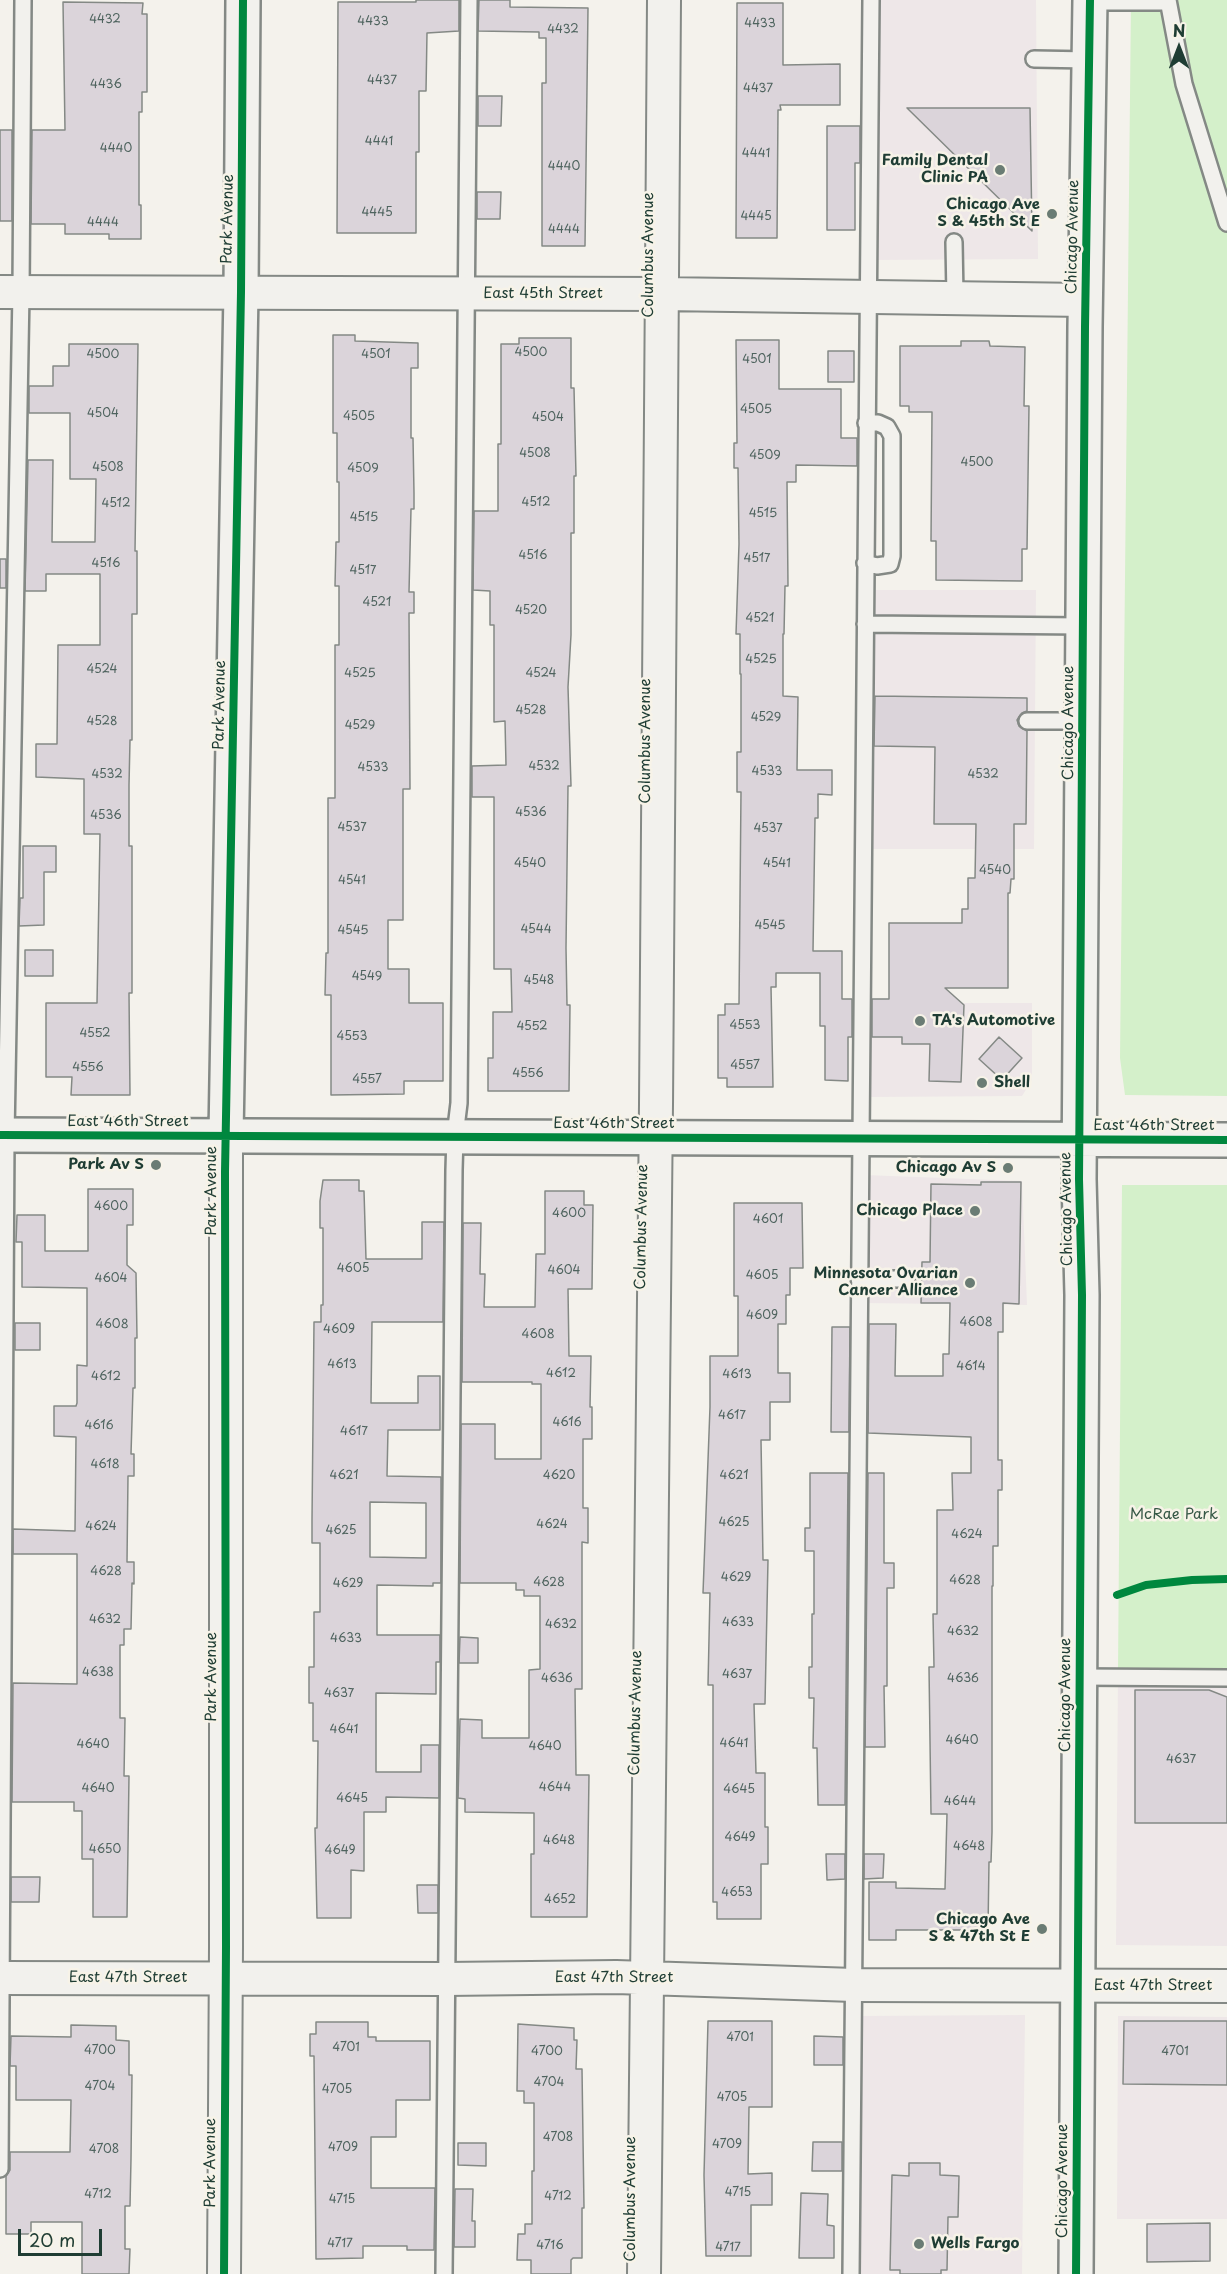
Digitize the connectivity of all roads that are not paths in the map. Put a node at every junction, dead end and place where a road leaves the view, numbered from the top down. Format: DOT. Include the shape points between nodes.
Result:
graph roads {
  1 [pos="23,0"];
  2 [pos="243,0"];
  3 [pos="469,0"];
  4 [pos="664,0"];
  5 [pos="871,0"];
  6 [pos="1090,1"];
  7 [pos="1168,1"];
  8 [pos="1034,59"];
  9 [pos="1089,60"];
  10 [pos="1227,223"];
  11 [pos="954,242"];
  12 [pos="10,292"];
  13 [pos="240,292"];
  14 [pos="662,294"];
  15 [pos="468,295"];
  16 [pos="867,296"];
  17 [pos="955,297"];
  18 [pos="1085,300"];
  19 [pos="866,423"];
  20 [pos="866,563"];
  21 [pos="865,624"];
  22 [pos="1083,626"];
  23 [pos="1027,721"];
  24 [pos="1082,721"];
  25 [pos="3,1135"];
  26 [pos="226,1136"];
  27 [pos="455,1136"];
  28 [pos="656,1137"];
  29 [pos="860,1138"];
  30 [pos="1079,1140"];
  31 [pos="1227,1140"];
  32 [pos="859,1279"];
  33 [pos="907,1279"];
  34 [pos="1080,1677"];
  35 [pos="1227,1678"];
  36 [pos="1,1978"];
  37 [pos="226,1978"];
  38 [pos="647,1978"];
  39 [pos="447,1979"];
  40 [pos="854,1985"];
  41 [pos="1078,1986"];
  42 [pos="1227,1986"];
  43 [pos="0,2169"];
  44 [pos="224,2274"];
  45 [pos="444,2274"];
  46 [pos="644,2274"];
  47 [pos="851,2274"];
  48 [pos="1076,2274"];
  1 -- 12 [label="lane"];
  2 -- 13 [label="street, Park Avenue"];
  3 -- 15 [label="lane"];
  4 -- 14 [label="street, Columbus Avenue"];
  5 -- 16 [label="lane"];
  6 -- 7 [label="lane"];
  6 -- 9 [label="street, Chicago Avenue"];
  7 -- 10 [label="lane" via="1184,84"];
  8 -- 9 [label="lane"];
  9 -- 18 [label="street, Chicago Avenue"];
  11 -- 17 [label="lane"];
  12 -- 13 [label="street, East 45th Street"];
  12 -- 25 [label="lane"];
  13 -- 15 [label="street, East 45th Street"];
  13 -- 26 [label="street, Park Avenue"];
  14 -- 15 [label="street, East 45th Street"];
  14 -- 16 [label="street, East 45th Street"];
  14 -- 28 [label="street, Columbus Avenue"];
  15 -- 27 [label="lane" via="459,1103"];
  16 -- 17 [label="street, East 45th Street"];
  16 -- 19 [label="lane"];
  17 -- 18 [label="street, East 45th Street"];
  18 -- 22 [label="street, Chicago Avenue"];
  19 -- 20 [label="lane"];
  19 -- 20 [label="lane" via="887,427 892,436 892,556 890,564"];
  20 -- 21 [label="lane"];
  21 -- 22 [label="lane"];
  21 -- 29 [label="lane"];
  22 -- 24 [label="street, Chicago Avenue"];
  23 -- 24 [label="lane"];
  24 -- 30 [label="street, Chicago Avenue"];
  25 -- 26 [label="street, East 46th Street"];
  25 -- 36 [label="lane"];
  26 -- 27 [label="street, East 46th Street"];
  26 -- 37 [label="street, Park Avenue"];
  27 -- 28 [label="street, East 46th Street"];
  27 -- 39 [label="lane"];
  28 -- 29 [label="street, East 46th Street"];
  28 -- 38 [label="street, Columbus Avenue"];
  29 -- 30 [label="street, East 46th Street"];
  29 -- 32 [label="lane"];
  30 -- 31 [label="street, East 46th Street"];
  30 -- 34 [label="street, Chicago Avenue"];
  32 -- 33 [label="lane"];
  32 -- 40 [label="lane"];
  34 -- 35 [label="lane"];
  34 -- 41 [label="street, Chicago Avenue"];
  36 -- 37 [label="street, East 47th Street"];
  36 -- 43 [label="lane"];
  37 -- 39 [label="street, East 47th Street"];
  37 -- 44 [label="street, Park Avenue"];
  38 -- 39 [label="street, East 47th Street"];
  38 -- 40 [label="street, East 47th Street"];
  38 -- 46 [label="street, Columbus Avenue"];
  39 -- 45 [label="lane"];
  40 -- 41 [label="street, East 47th Street"];
  40 -- 47 [label="lane"];
  41 -- 42 [label="street, East 47th Street"];
  41 -- 48 [label="street, Chicago Avenue"];
}
